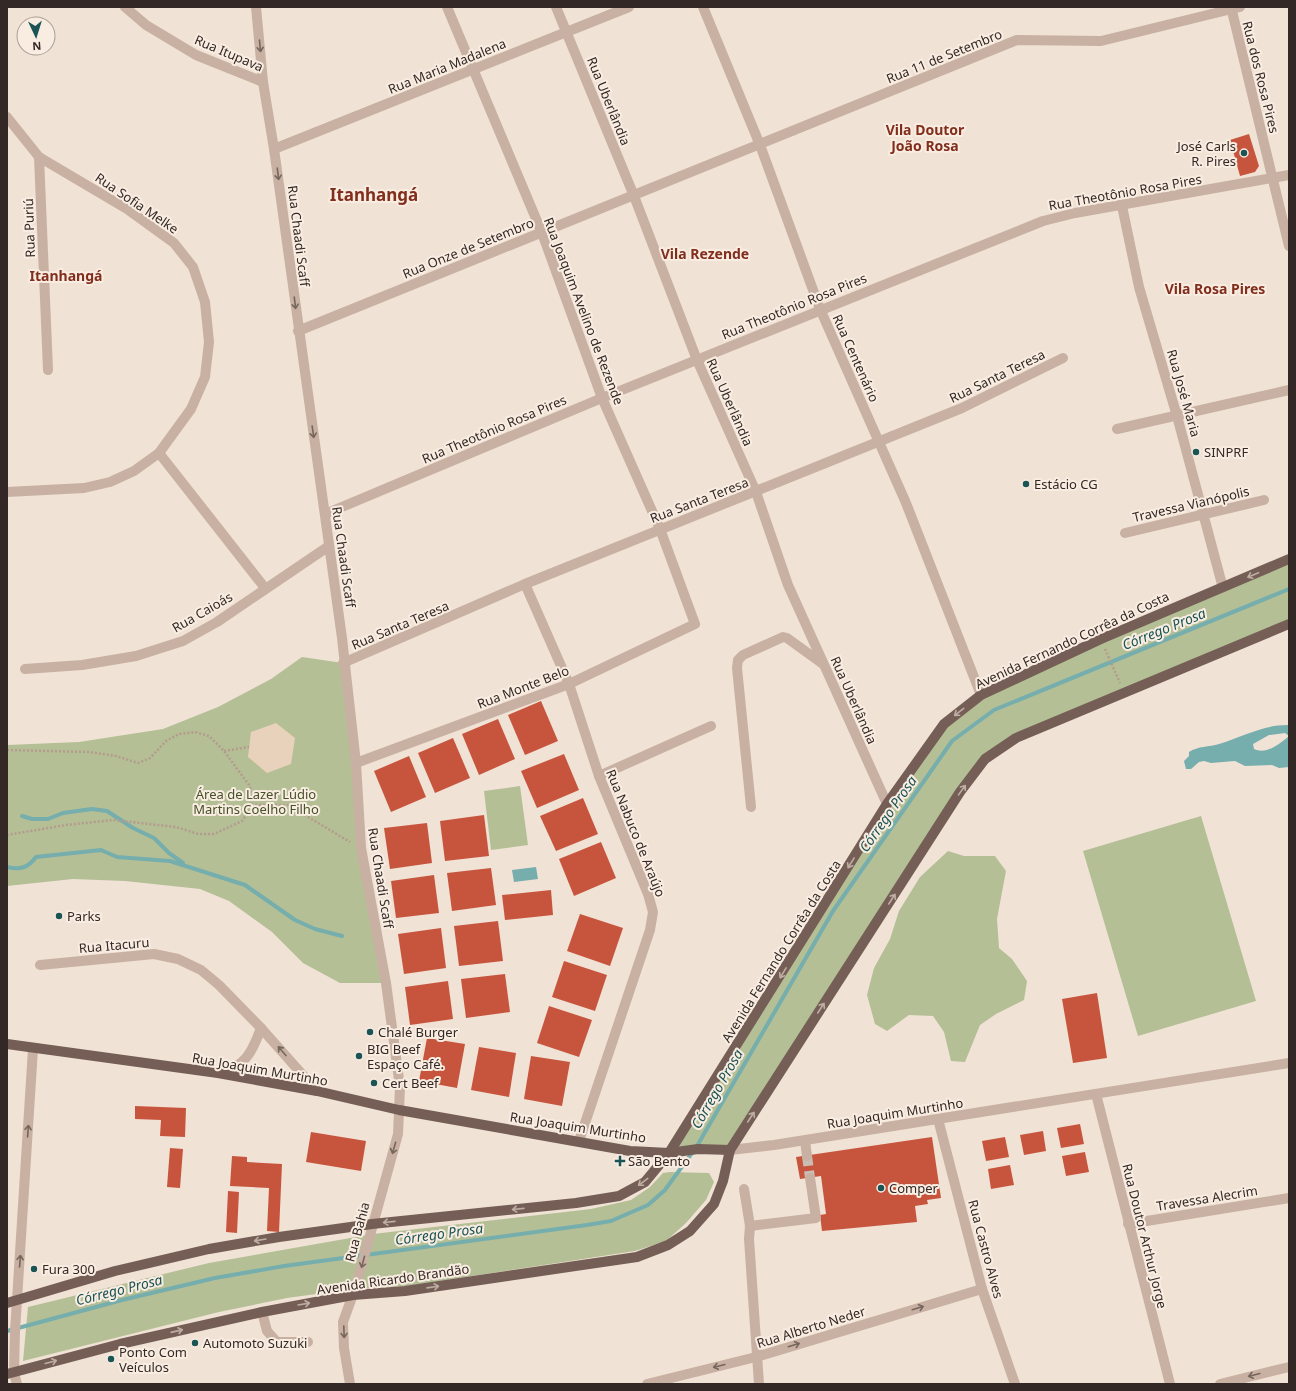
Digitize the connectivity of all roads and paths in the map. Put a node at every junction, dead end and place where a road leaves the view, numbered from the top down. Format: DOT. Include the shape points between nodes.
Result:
graph roads {
  1 [pos="125,7"];
  2 [pos="256,7"];
  3 [pos="447,7"];
  4 [pos="556,7"];
  5 [pos="629,7"];
  6 [pos="703,7"];
  7 [pos="1234,8"];
  8 [pos="567,32"];
  9 [pos="472,70"];
  10 [pos="263,82"];
  11 [pos="7,117"];
  12 [pos="760,145"];
  13 [pos="274,149"];
  14 [pos="39,157"];
  15 [pos="1289,175"];
  16 [pos="1272,179"];
  17 [pos="634,196"];
  18 [pos="1122,206"];
  19 [pos="542,233"];
  20 [pos="1289,246"];
  21 [pos="820,309"];
  22 [pos="298,331"];
  23 [pos="1063,358"];
  24 [pos="697,360"];
  25 [pos="48,370"];
  26 [pos="1289,390"];
  27 [pos="602,398"];
  28 [pos="1177,416"];
  29 [pos="1117,430"];
  30 [pos="879,442"];
  31 [pos="159,452"];
  32 [pos="7,492"];
  33 [pos="756,492"];
  34 [pos="1264,500"];
  35 [pos="325,514"];
  36 [pos="1204,514"];
  37 [pos="660,529"];
  38 [pos="1125,533"];
  39 [pos="329,546"];
  40 [pos="1289,559"];
  41 [pos="525,584"];
  42 [pos="265,588"];
  43 [pos="1223,588"];
  44 [pos="696,624"];
  45 [pos="1289,624"];
  46 [pos="1101,639"];
  47 [pos="343,663"];
  48 [pos="824,665"];
  49 [pos="25,669"];
  50 [pos="569,684"];
  51 [pos="1125,692"];
  52 [pos="981,695"];
  53 [pos="711,726"];
  54 [pos="249,747"];
  55 [pos="7,750"];
  56 [pos="224,751"];
  57 [pos="356,763"];
  58 [pos="599,776"];
  59 [pos="887,804"];
  60 [pos="252,805"];
  61 [pos="751,807"];
  62 [pos="7,835"];
  63 [pos="361,848"];
  64 [pos="40,965"];
  65 [pos="261,1028"];
  66 [pos="7,1044"];
  67 [pos="33,1048"];
  68 [pos="1289,1063"];
  69 [pos="218,1073"];
  70 [pos="316,1091"];
  71 [pos="1096,1094"];
  72 [pos="399,1110"];
  73 [pos="938,1119"];
  74 [pos="805,1140"];
  75 [pos="580,1141"];
  76 [pos="726,1150"];
  77 [pos="669,1153"];
  78 [pos="807,1156"];
  79 [pos="810,1178"];
  80 [pos="744,1189"];
  81 [pos="1289,1198"];
  82 [pos="372,1224"];
  83 [pos="1128,1224"];
  84 [pos="750,1226"];
  85 [pos="982,1289"];
  86 [pos="355,1291"];
  87 [pos="18,1300"];
  88 [pos="7,1303"];
  89 [pos="262,1312"];
  90 [pos="308,1342"];
  91 [pos="756,1357"];
  92 [pos="1289,1367"];
  93 [pos="12,1370"];
  94 [pos="16,1384"];
  95 [pos="350,1384"];
  96 [pos="647,1384"];
  97 [pos="759,1384"];
  98 [pos="1015,1384"];
  99 [pos="1170,1384"];
  100 [pos="1220,1384"];
  1 -- 10 [label="street, Rua Itupava" via="146,25 196,55"];
  2 -- 10 [label="street, Rua Chaadi Scaff, one-way"];
  3 -- 9 [label="street, Rua Joaquim Avelino de Rezende"];
  4 -- 8 [label="street, Rua Uberlândia"];
  5 -- 8 [label="street, Rua Maria Madalena"];
  6 -- 12 [label="street, Rua Centenário"];
  7 -- 12 [label="street, Rua 11 de Setembro" via="1101,41 1017,40"];
  7 -- 16 [label="street, Rua dos Rosa Pires"];
  8 -- 9 [label="street, Rua Maria Madalena"];
  8 -- 17 [label="street, Rua Uberlândia"];
  9 -- 13 [label="street, Rua Maria Madalena"];
  9 -- 19 [label="street, Rua Joaquim Avelino de Rezende"];
  10 -- 13 [label="street, Rua Chaadi Scaff"];
  11 -- 14 [label="street, Rua Sofia Melke"];
  12 -- 17 [label="street, Rua Onze de Setembro"];
  12 -- 21 [label="street, Rua Centenário"];
  13 -- 22 [label="street, Rua Chaadi Scaff, one-way"];
  14 -- 25 [label="street, Rua Puriú"];
  14 -- 31 [label="street, Rua Sofia Melke" via="127,209 174,243 193,267 205,302 208,335 205,377 191,409"];
  15 -- 16 [label="street, Rua Theotônio Rosa Pires"];
  16 -- 18 [label="street, Rua Theotônio Rosa Pires"];
  16 -- 20 [label="street, Rua dos Rosa Pires"];
  17 -- 19 [label="street, Rua Onze de Setembro"];
  17 -- 24 [label="street, Rua Uberlândia"];
  18 -- 21 [label="street, Rua Theotônio Rosa Pires" via="1043,220"];
  18 -- 28 [label="street, Rua José Maria" via="1139,287"];
  19 -- 22 [label="street, Rua Onze de Setembro"];
  19 -- 27 [label="street, Rua Joaquim Avelino de Rezende"];
  21 -- 24 [label="street, Rua Theotônio Rosa Pires"];
  21 -- 30 [label="street, Rua Centenário"];
  22 -- 35 [label="street, Rua Chaadi Scaff, one-way"];
  23 -- 30 [label="street, Rua Santa Teresa" via="962,408"];
  24 -- 27 [label="street, Rua Theotônio Rosa Pires"];
  24 -- 33 [label="street, Rua Uberlândia"];
  26 -- 28 [label="street"];
  27 -- 35 [label="street, Rua Theotônio Rosa Pires"];
  27 -- 37 [label="street, Rua Joaquim Avelino de Rezende"];
  28 -- 29 [label="street"];
  28 -- 36 [label="street, Rua José Maria"];
  30 -- 33 [label="street, Rua Santa Teresa"];
  30 -- 52 [label="street, Rua Centenário" via="906,502"];
  31 -- 32 [label="street, Rua Sofia Melke" via="134,471 110,482 84,488"];
  31 -- 42 [label="street"];
  33 -- 37 [label="street, Rua Santa Teresa"];
  33 -- 48 [label="street, Rua Uberlândia" via="788,584"];
  34 -- 36 [label="street, Travessa Vianópolis"];
  35 -- 39 [label="street, Rua Chaadi Scaff"];
  36 -- 38 [label="street, Travessa Vianópolis"];
  36 -- 43 [label="street, Rua José Maria"];
  37 -- 41 [label="street, Rua Santa Teresa"];
  37 -- 44 [label="street, Rua Joaquim Avelino de Rezende"];
  39 -- 42 [label="street, Rua Caioás"];
  39 -- 47 [label="street, Rua Chaadi Scaff"];
  40 -- 43 [label="main road, Avenida Fernando Corrêa da Costa, one-way"];
  41 -- 47 [label="street, Rua Santa Teresa"];
  41 -- 50 [label="street, Rua Nabuco de Araújo"];
  42 -- 49 [label="street, Rua Caioás" via="183,641 136,656 82,665"];
  43 -- 46 [label="main road, Avenida Fernando Corrêa da Costa"];
  44 -- 50 [label="street, Rua Monte Belo"];
  45 -- 51 [label="main road"];
  46 -- 51 [label="path"];
  46 -- 52 [label="main road, Avenida Fernando Corrêa da Costa"];
  47 -- 57 [label="street, Rua Chaadi Scaff"];
  48 -- 59 [label="street, Rua Uberlândia"];
  48 -- 61 [label="street" via="783,637 743,655 738,660"];
  50 -- 57 [label="street, Rua Monte Belo"];
  50 -- 58 [label="street, Rua Nabuco de Araújo"];
  76 -- 51 [label="main road, one-way" via="960,792 985,759 1016,738"];
  52 -- 59 [label="main road, Avenida Fernando Corrêa da Costa, one-way" via="944,724"];
  53 -- 58 [label="street"];
  54 -- 56 [label="path"];
  55 -- 56 [label="path" via="90,752 138,763 150,758 166,741 179,734 195,732 209,736"];
  56 -- 60 [label="path" via="249,785 253,797"];
  57 -- 63 [label="street, Rua Chaadi Scaff"];
  58 -- 75 [label="street, Rua Nabuco de Araújo" via="654,912"];
  59 -- 77 [label="main road, Avenida Fernando Corrêa da Costa, one-way"];
  60 -- 62 [label="path" via="242,821 214,834 198,834 176,827 113,820"];
  60 -- 63 [label="path" via="288,805"];
  63 -- 72 [label="street, Rua Chaadi Scaff" via="386,983 400,1087"];
  64 -- 65 [label="street, Rua Itacuru" via="154,954 178,959 201,970"];
  65 -- 69 [label="street" via="254,1048 247,1058 237,1067"];
  70 -- 65 [label="street, Rua Itacuru, one-way"];
  66 -- 67 [label="main road, Rua Joaquim Murtinho"];
  67 -- 69 [label="main road, Rua Joaquim Murtinho"];
  87 -- 67 [label="street, one-way"];
  68 -- 71 [label="street, Rua Joaquim Murtinho"];
  69 -- 70 [label="main road, Rua Joaquim Murtinho"];
  70 -- 72 [label="main road, Rua Joaquim Murtinho"];
  71 -- 73 [label="street, Rua Joaquim Murtinho"];
  71 -- 83 [label="street, Rua Doutor Arthur Jorge"];
  72 -- 75 [label="main road, Rua Joaquim Murtinho"];
  72 -- 82 [label="street, Rua Bahia, one-way" via="398,1134"];
  73 -- 74 [label="street, Rua Joaquim Murtinho"];
  73 -- 85 [label="street, Rua Castro Alves"];
  74 -- 76 [label="street, Rua Joaquim Murtinho"];
  74 -- 78 [label="street"];
  75 -- 77 [label="main road, Rua Joaquim Murtinho" via="630,1151"];
  76 -- 77 [label="main road, Rua Joaquim Murtinho" via="698,1149"];
  86 -- 76 [label="main road, Avenida Ricardo Brandão, one-way" via="405,1291 637,1256 668,1245 690,1232 714,1204 722,1181"];
  77 -- 82 [label="main road, one-way" via="645,1182 619,1196 576,1203"];
  79 -- 84 [label="street" via="816,1218"];
  80 -- 84 [label="street"];
  81 -- 83 [label="street, Travessa Alecrim"];
  82 -- 86 [label="street, Rua Bahia, one-way"];
  82 -- 87 [label="main road, one-way" via="209,1249 115,1271"];
  83 -- 99 [label="street, Rua Doutor Arthur Jorge"];
  84 -- 91 [label="street"];
  91 -- 85 [label="street, Rua Alberto Neder, one-way"];
  85 -- 98 [label="street, Rua Castro Alves"];
  89 -- 86 [label="main road, Avenida Ricardo Brandão, one-way"];
  86 -- 95 [label="street, Rua Bahia, one-way" via="343,1322"];
  87 -- 88 [label="main road"];
  87 -- 93 [label="street"];
  89 -- 90 [label="street" via="267,1332 277,1342"];
  93 -- 89 [label="main road, Avenida Ricardo Brandão, one-way"];
  91 -- 96 [label="street, Rua Alberto Neder, one-way"];
  91 -- 97 [label="street"];
  92 -- 100 [label="street, one-way"];
  93 -- 94 [label="street"];
}
